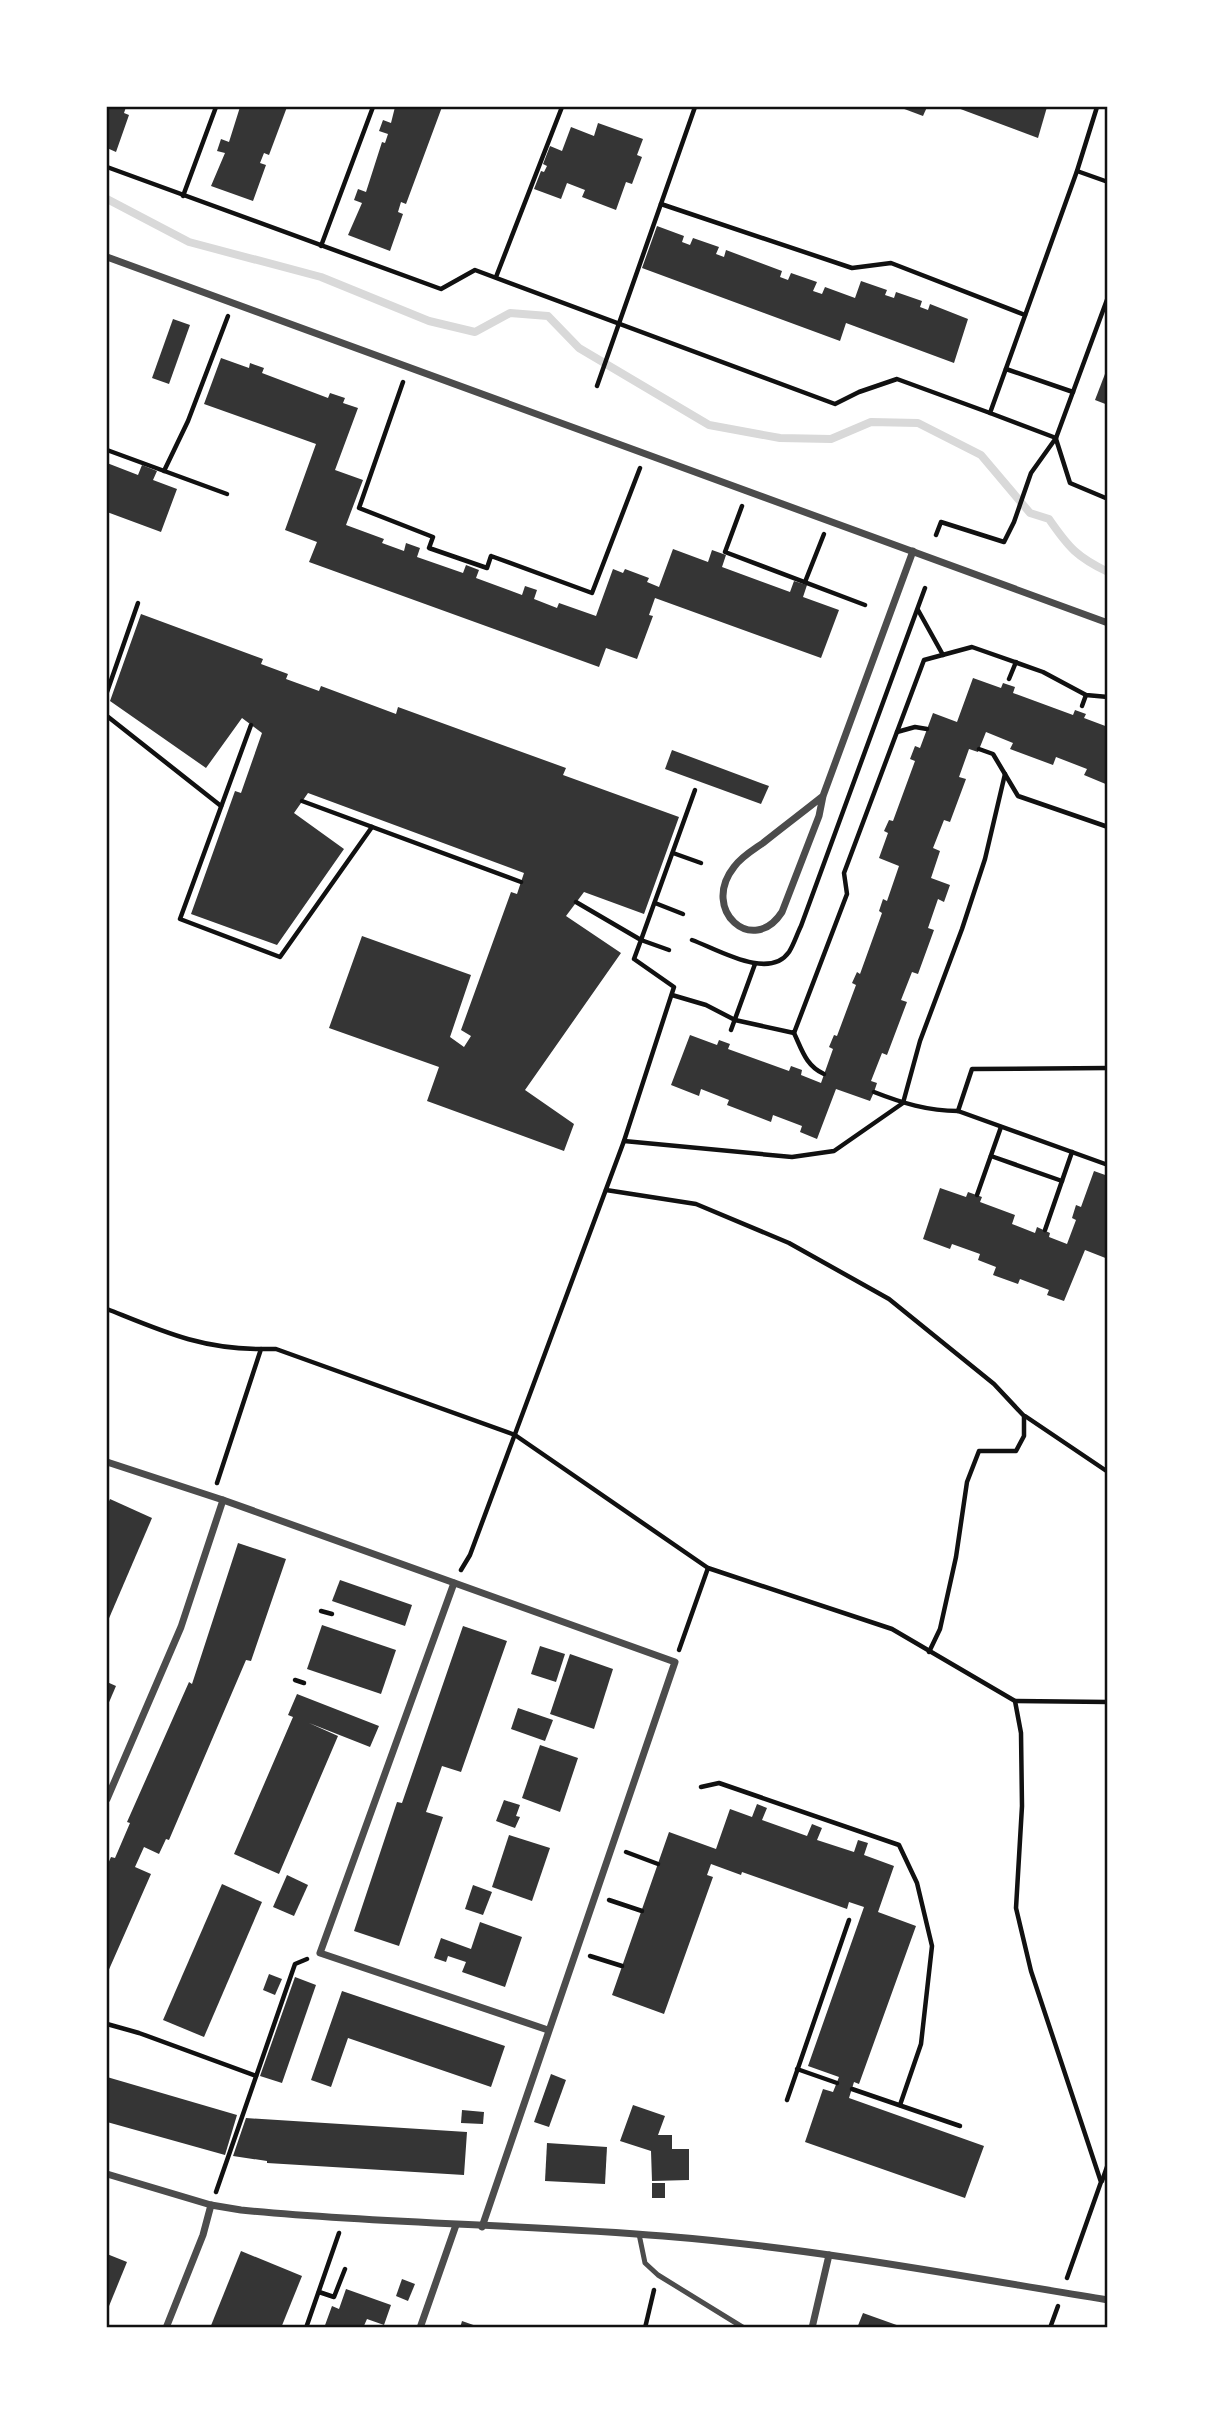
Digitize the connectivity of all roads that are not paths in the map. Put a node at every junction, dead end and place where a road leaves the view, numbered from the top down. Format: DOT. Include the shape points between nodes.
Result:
graph roads {
  1 [pos="107,257"];
  2 [pos="913,551"];
  3 [pos="1108,623"];
  4 [pos="823,796"];
  5 [pos="107,1462"];
  6 [pos="223,1500"];
  7 [pos="454,1583"];
  8 [pos="107,1799"];
  9 [pos="548,2030"];
  10 [pos="107,2174"];
  11 [pos="211,2205"];
  12 [pos="456,2225"];
  13 [pos="482,2227"];
  14 [pos="639,2234"];
  15 [pos="829,2255"];
  16 [pos="1108,2300"];
  17 [pos="166,2328"];
  18 [pos="421,2328"];
  19 [pos="744,2328"];
  20 [pos="812,2328"];
  1 -- 2 [label="street"];
  2 -- 3 [label="street"];
  2 -- 4 [label="street"];
  4 -- 4 [label="street" via="734,867 722,903 725,913 743,928 761,930 776,921 820,816"];
  5 -- 6 [label="street"];
  6 -- 7 [label="street"];
  6 -- 8 [label="street" via="181,1627"];
  7 -- 9 [label="street" via="675,1661"];
  7 -- 9 [label="street" via="320,1953"];
  9 -- 13 [label="street"];
  10 -- 11 [label="street"];
  11 -- 12 [label="street"];
  11 -- 17 [label="street"];
  12 -- 13 [label="street"];
  12 -- 18 [label="street"];
  13 -- 14 [label="street"];
  14 -- 15 [label="street"];
  14 -- 19 [label="lane" via="645,2263 658,2276"];
  15 -- 16 [label="street"];
  15 -- 20 [label="street"];
}
